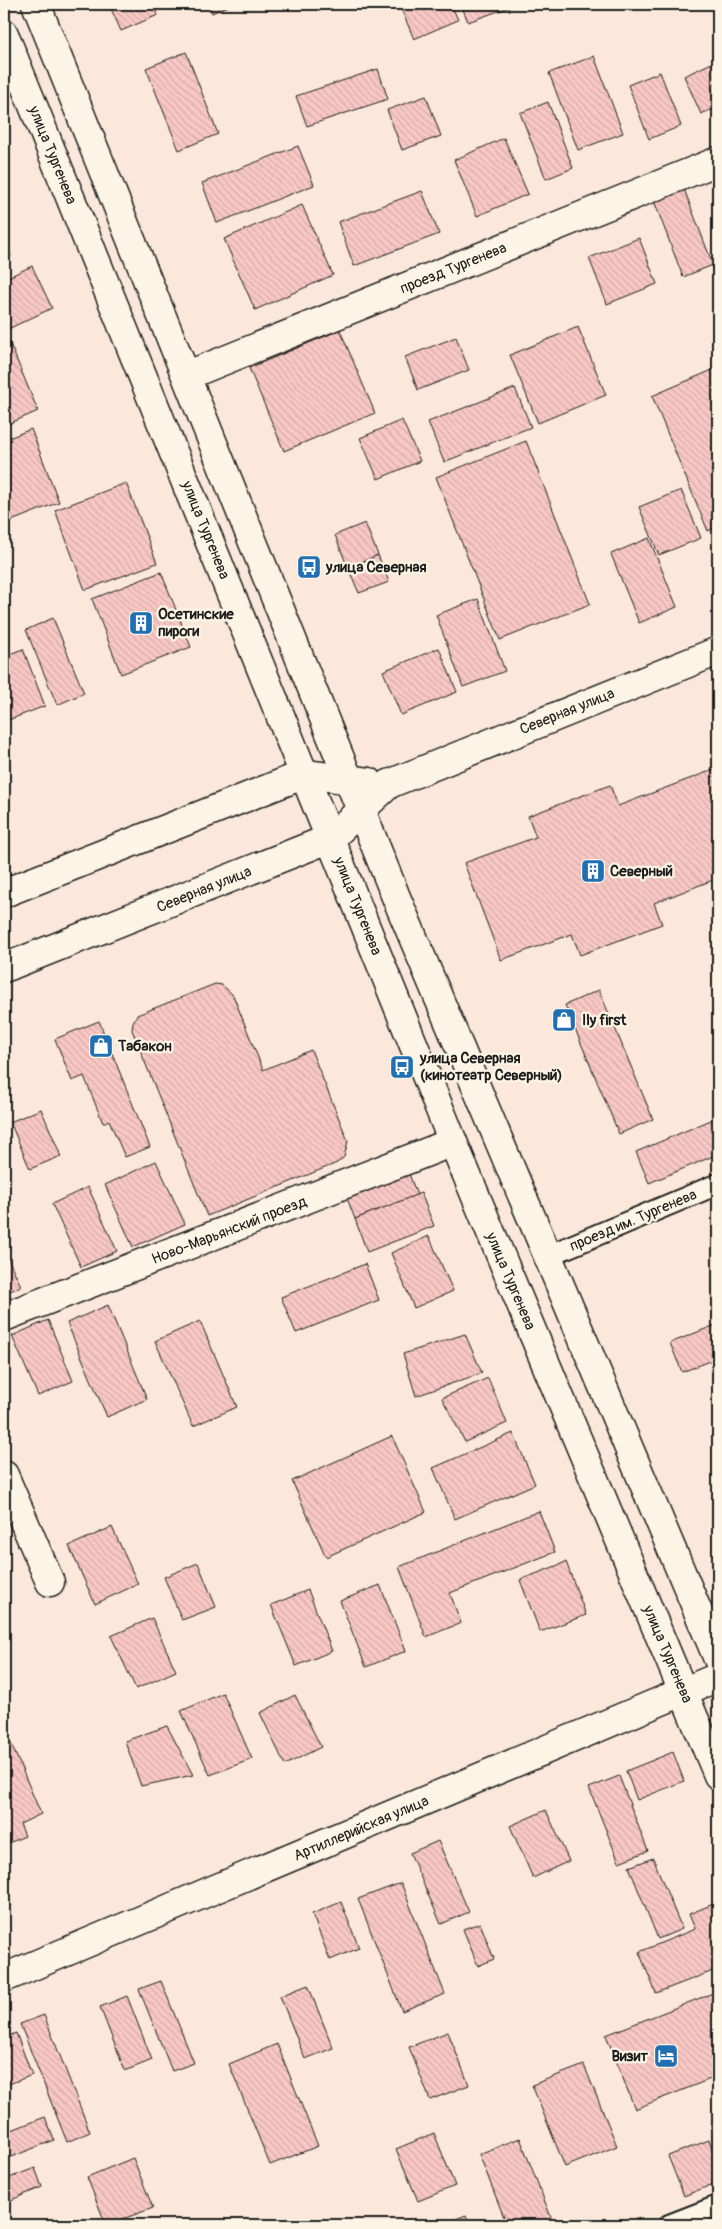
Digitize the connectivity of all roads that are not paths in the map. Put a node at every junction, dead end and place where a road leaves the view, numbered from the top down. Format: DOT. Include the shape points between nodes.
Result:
graph roads {
  1 [pos="36,4"];
  2 [pos="4,34"];
  3 [pos="718,161"];
  4 [pos="188,375"];
  5 [pos="718,651"];
  6 [pos="305,774"];
  7 [pos="349,779"];
  8 [pos="389,784"];
  9 [pos="361,810"];
  10 [pos="331,838"];
  11 [pos="4,894"];
  12 [pos="4,968"];
  13 [pos="453,1142"];
  14 [pos="718,1184"];
  15 [pos="547,1256"];
  16 [pos="4,1317"];
  17 [pos="4,1475"];
  18 [pos="50,1582"];
  19 [pos="718,1658"];
  20 [pos="718,1677"];
  21 [pos="684,1692"];
  22 [pos="718,1775"];
  23 [pos="4,1978"];
  24 [pos="718,2206"];
  25 [pos="669,2225"];
  1 -- 4 [label="main road"];
  2 -- 6 [label="main road, улица Тургенева"];
  3 -- 4 [label="main road, проезд Тургенева"];
  4 -- 7 [label="main road"];
  5 -- 8 [label="main road, Северная улица"];
  6 -- 7 [label="main road, Северная улица"];
  6 -- 10 [label="main road, улица Тургенева"];
  6 -- 11 [label="main road, Северная улица"];
  7 -- 8 [label="main road, Северная улица"];
  7 -- 9 [label="main road"];
  8 -- 9 [label="main road, Северная улица"];
  9 -- 10 [label="main road, Северная улица"];
  9 -- 15 [label="main road"];
  10 -- 12 [label="main road, Северная улица"];
  10 -- 13 [label="main road, улица Тургенева"];
  13 -- 16 [label="main road, Ново-Марьянский проезд"];
  13 -- 21 [label="main road, улица Тургенева"];
  14 -- 15 [label="lane, проезд им. Тургенева"];
  15 -- 19 [label="main road"];
  17 -- 18 [label="main road"];
  20 -- 21 [label="main road, Артиллерийская улица"];
  21 -- 22 [label="main road, улица Тургенева"];
  21 -- 23 [label="main road, Артиллерийская улица"];
  24 -- 25 [label="lane"];
}
